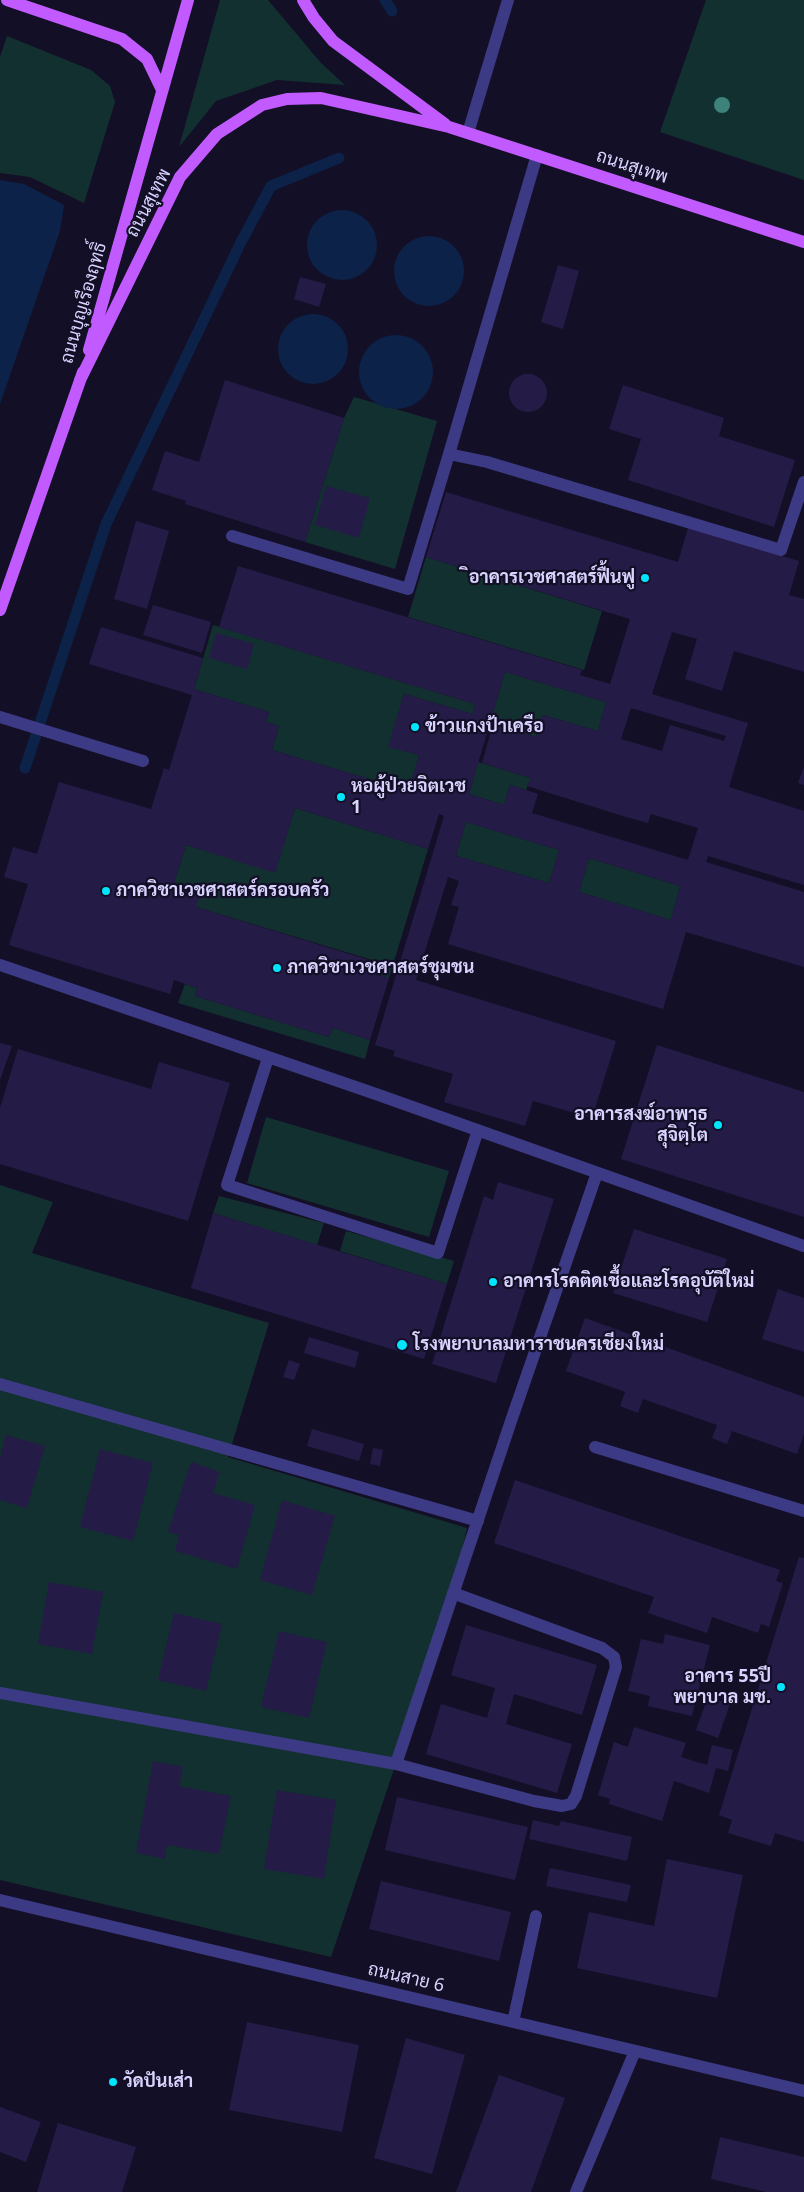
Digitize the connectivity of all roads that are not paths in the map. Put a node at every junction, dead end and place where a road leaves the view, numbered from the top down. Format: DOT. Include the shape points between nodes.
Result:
graph roads {
  1 [pos="8,0"];
  2 [pos="188,0"];
  3 [pos="303,0"];
  4 [pos="508,0"];
  5 [pos="162,90"];
  6 [pos="449,127"];
  7 [pos="468,133"];
  8 [pos="537,155"];
  9 [pos="804,242"];
  10 [pos="80,380"];
  11 [pos="449,454"];
  12 [pos="803,486"];
  13 [pos="232,536"];
  14 [pos="0,610"];
  15 [pos="0,717"];
  16 [pos="143,761"];
  17 [pos="0,965"];
  18 [pos="268,1058"];
  19 [pos="478,1130"];
  20 [pos="597,1173"];
  21 [pos="804,1246"];
  22 [pos="0,1384"];
  23 [pos="595,1448"];
  24 [pos="804,1511"];
  25 [pos="478,1521"];
  26 [pos="453,1594"];
  27 [pos="0,1693"];
  28 [pos="396,1764"];
  29 [pos="0,1900"];
  30 [pos="536,1916"];
  31 [pos="513,2022"];
  32 [pos="635,2051"];
  33 [pos="804,2091"];
  34 [pos="576,2192"];
  1 -- 5 [label="main road" via="122,39 147,59"];
  2 -- 5 [label="main road, ถนนบุญเรืองฤทธิ์"];
  3 -- 6 [label="main road, ถนนสุเทพ" via="333,41"];
  4 -- 7 [label="lane"];
  5 -- 10 [label="main road, ถนนบุญเรืองฤทธิ์"];
  6 -- 7 [label="main road, ถนนสุเทพ"];
  6 -- 10 [label="main road, ถนนสุเทพ" via="313,98 287,99 262,105 217,134 180,177"];
  7 -- 8 [label="main road, ถนนสุเทพ"];
  8 -- 9 [label="main road, ถนนสุเทพ"];
  8 -- 11 [label="lane"];
  10 -- 14 [label="main road, ถนนบุญเรืองฤทธิ์"];
  11 -- 12 [label="lane" via="487,462 781,550"];
  11 -- 13 [label="lane" via="408,589"];
  15 -- 16 [label="lane"];
  17 -- 18 [label="lane"];
  18 -- 19 [label="lane"];
  18 -- 19 [label="lane" via="228,1185 438,1253"];
  19 -- 20 [label="lane"];
  20 -- 21 [label="lane"];
  20 -- 25 [label="lane"];
  22 -- 25 [label="lane"];
  23 -- 24 [label="lane"];
  25 -- 26 [label="lane"];
  26 -- 28 [label="lane"];
  26 -- 28 [label="lane" via="602,1648 614,1657 616,1667 576,1796 571,1804 562,1806"];
  27 -- 28 [label="lane"];
  29 -- 31 [label="lane, ถนนสาย 6"];
  30 -- 31 [label="lane"];
  31 -- 32 [label="lane, ถนนสาย 6"];
  32 -- 33 [label="lane, ถนนสาย 6"];
  32 -- 34 [label="lane"];
}
